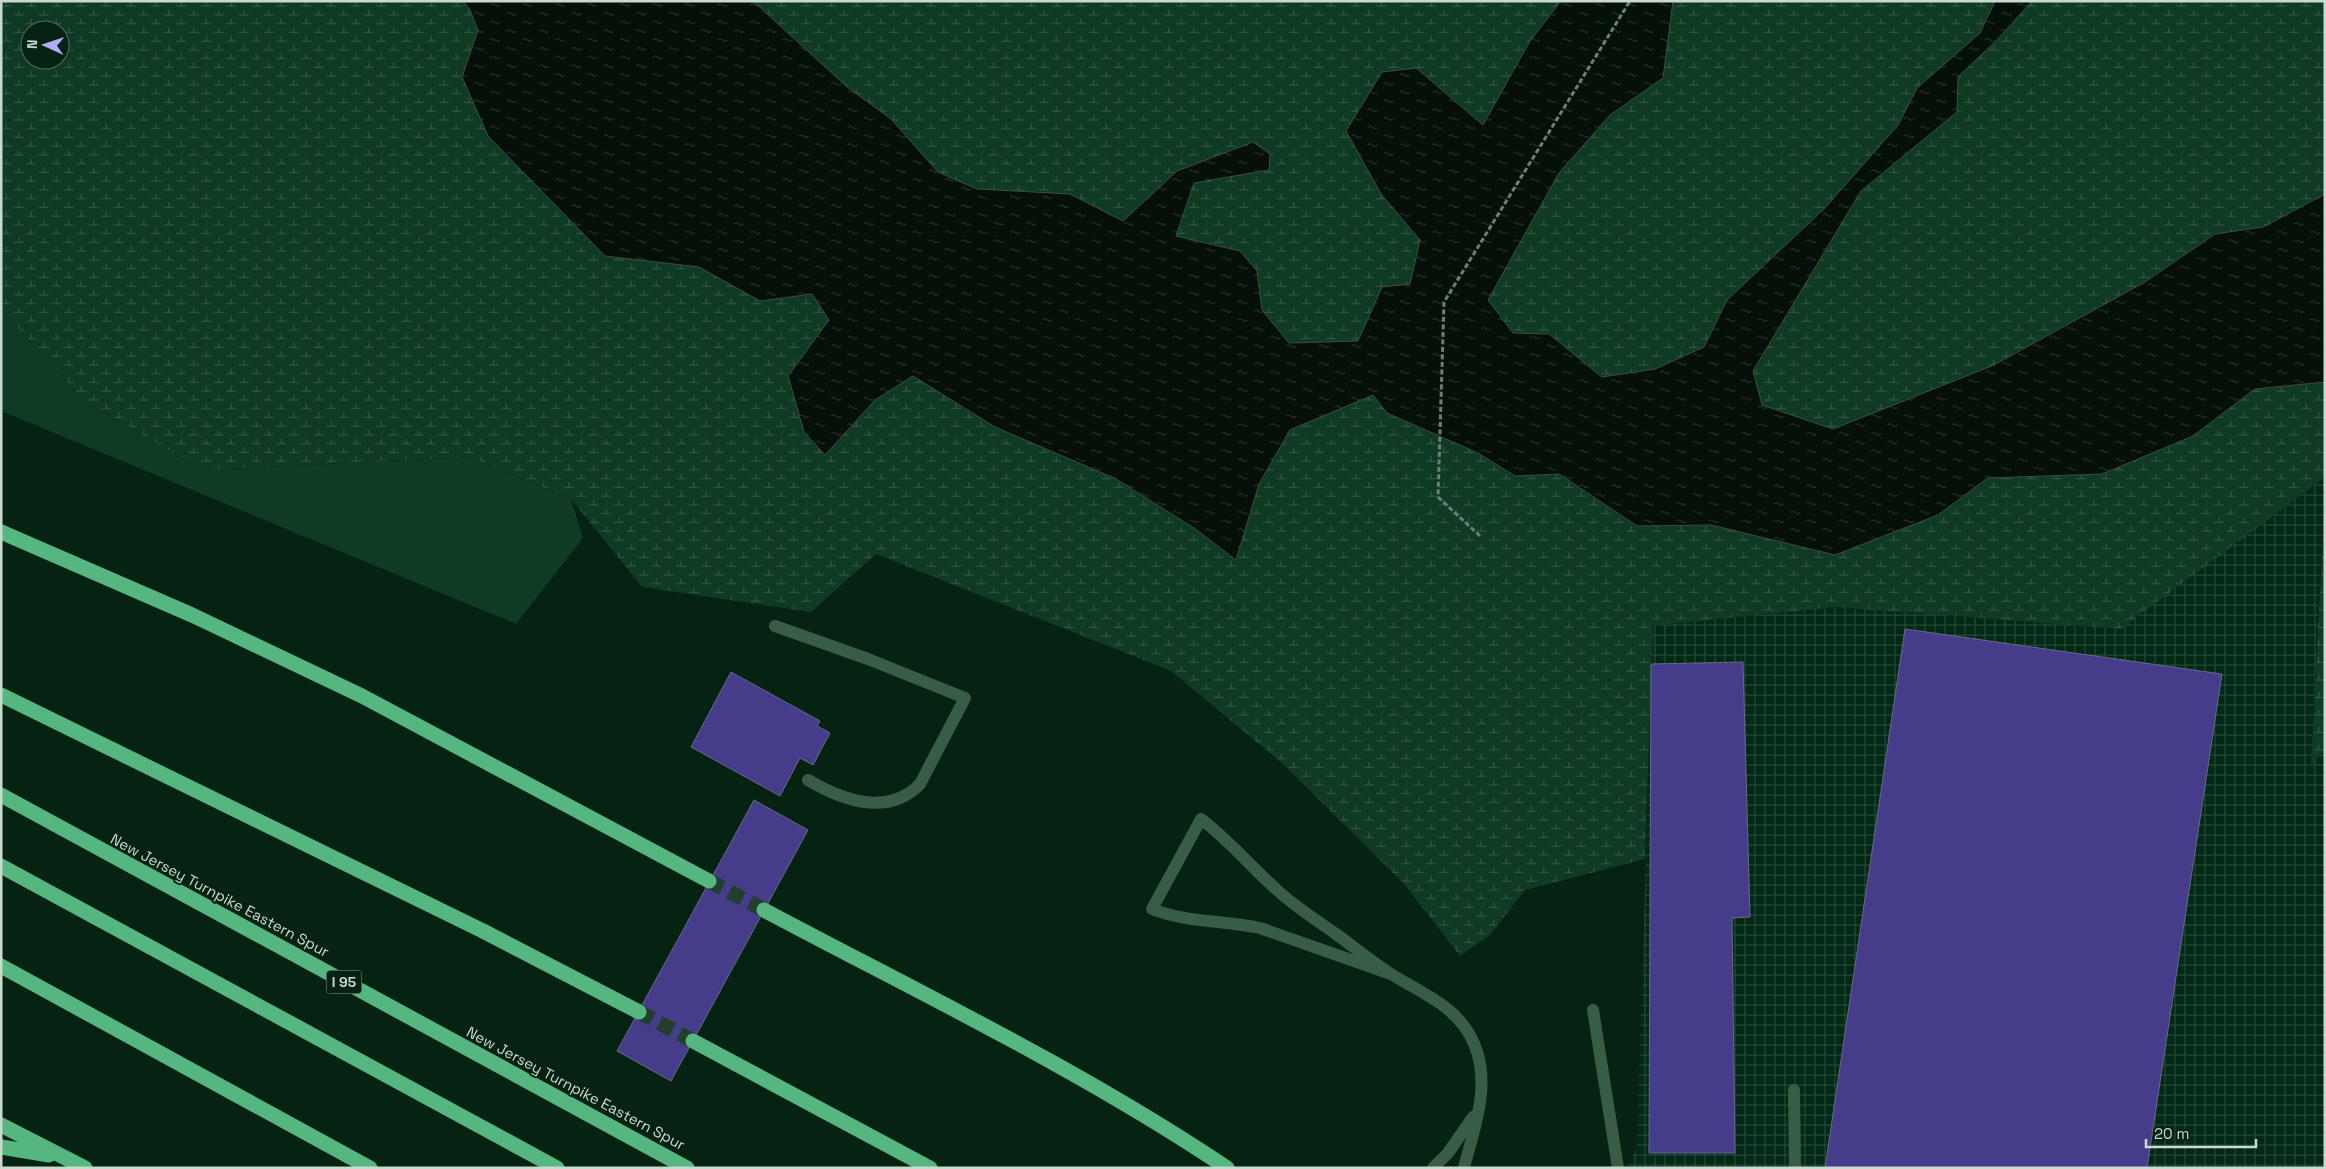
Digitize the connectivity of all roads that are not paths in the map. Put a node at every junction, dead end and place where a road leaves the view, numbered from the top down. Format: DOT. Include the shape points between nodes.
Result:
graph roads {
  1 [pos="1,532"];
  2 [pos="775,626"];
  3 [pos="1,695"];
  4 [pos="808,780"];
  5 [pos="1,795"];
  6 [pos="1,866"];
  7 [pos="709,881"];
  8 [pos="764,910"];
  9 [pos="1,966"];
  10 [pos="1391,974"];
  11 [pos="1594,1010"];
  12 [pos="639,1012"];
  13 [pos="693,1041"];
  14 [pos="1794,1090"];
  15 [pos="1479,1109"];
  16 [pos="1,1125"];
  17 [pos="1,1134"];
  18 [pos="1,1147"];
  19 [pos="65,1157"];
  20 [pos="1793,1167"];
  21 [pos="85,1168"];
  22 [pos="370,1168"];
  23 [pos="557,1168"];
  24 [pos="687,1168"];
  25 [pos="930,1168"];
  26 [pos="1228,1168"];
  27 [pos="1433,1168"];
  28 [pos="1464,1168"];
  29 [pos="1618,1168"];
  1 -- 7 [label="highway" via="192,615 362,696"];
  2 -- 4 [label="lane" via="965,698 920,784 911,793 899,799 873,803 840,796"];
  3 -- 12 [label="highway" via="482,931"];
  5 -- 24 [label="highway, New Jersey Turnpike Eastern Spur / I 95"];
  6 -- 23 [label="highway"];
  8 -- 26 [label="highway" via="1054,1064"];
  9 -- 22 [label="highway"];
  10 -- 10 [label="lane" via="1260,928 1239,923 1187,920 1152,909 1201,819 1296,907"];
  10 -- 15 [label="lane" via="1436,999 1465,1027 1481,1061"];
  11 -- 29 [label="lane"];
  13 -- 25 [label="highway"];
  14 -- 20 [label="lane"];
  15 -- 27 [label="lane" via="1448,1153"];
  15 -- 28 [label="lane"];
  16 -- 19 [label="highway"];
  17 -- 19 [label="highway"];
  18 -- 19 [label="highway"];
  19 -- 21 [label="highway"];
}
